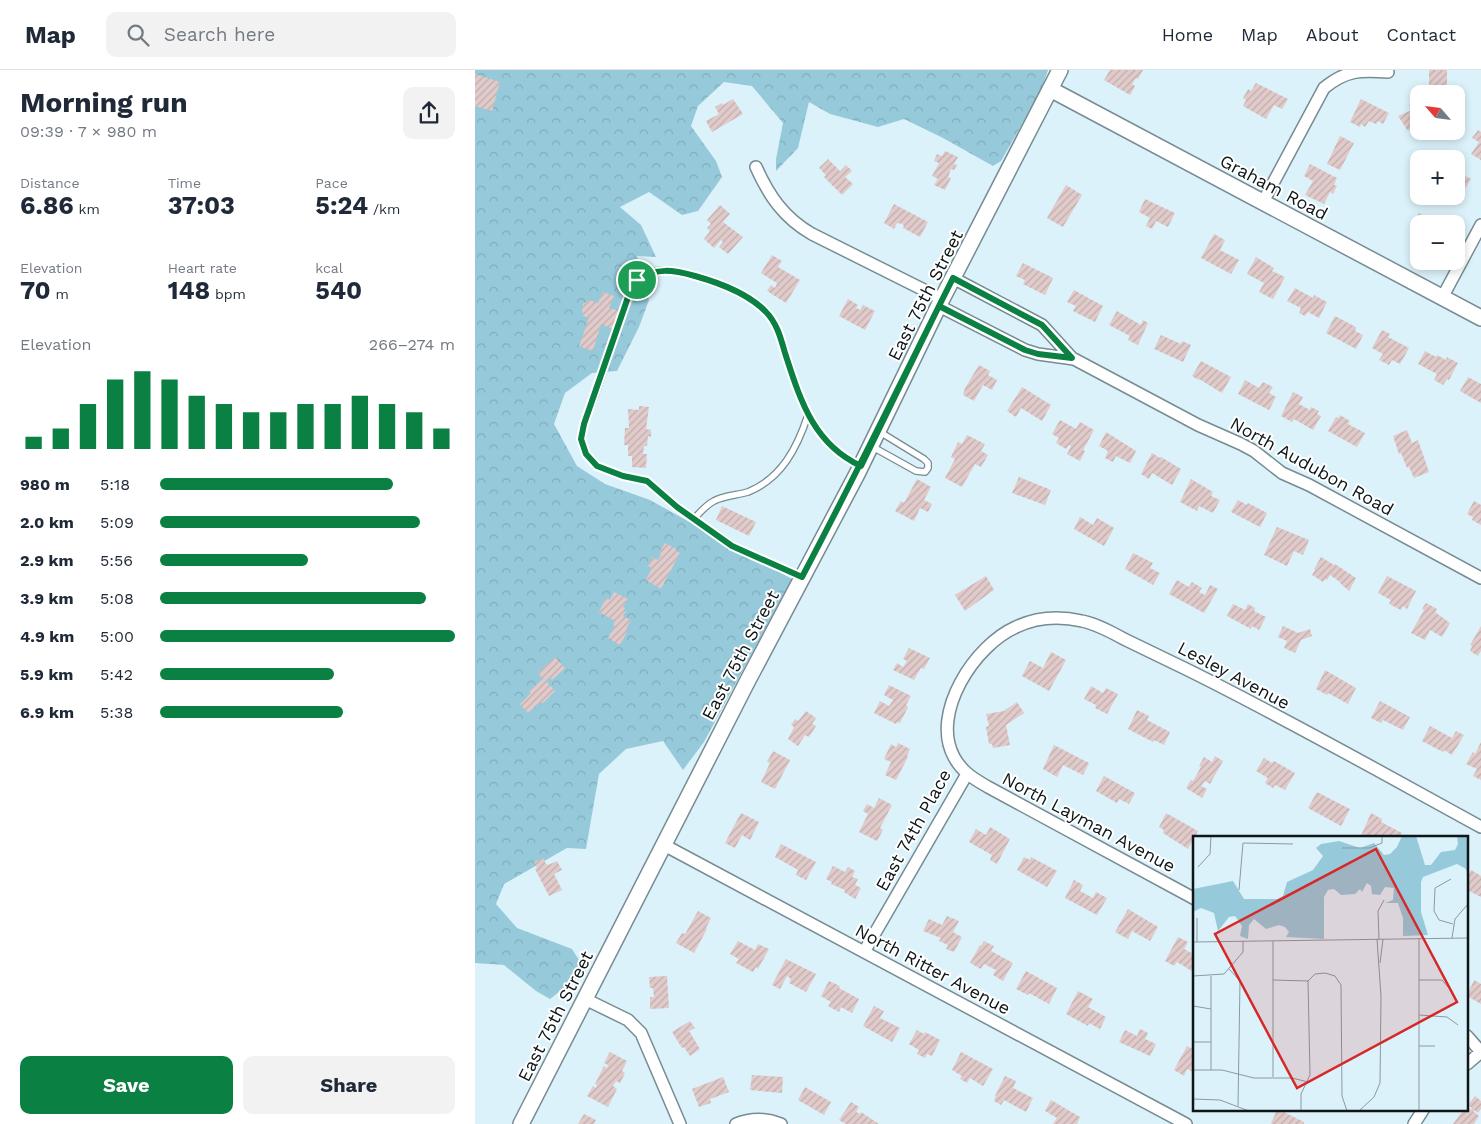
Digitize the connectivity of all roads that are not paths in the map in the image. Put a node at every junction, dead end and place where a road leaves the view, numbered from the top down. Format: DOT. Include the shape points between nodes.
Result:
graph roads {
  1 [pos="1060,70"];
  2 [pos="1388,72"];
  3 [pos="1050,90"];
  4 [pos="756,167"];
  5 [pos="1263,202"];
  6 [pos="1481,225"];
  7 [pos="953,278"];
  8 [pos="1442,298"];
  9 [pos="941,303"];
  10 [pos="1481,318"];
  11 [pos="1072,358"];
  12 [pos="808,415"];
  13 [pos="878,431"];
  14 [pos="871,446"];
  15 [pos="861,466"];
  16 [pos="694,518"];
  17 [pos="802,577"];
  18 [pos="1481,578"];
  19 [pos="971,667"];
  20 [pos="967,774"];
  21 [pos="1481,826"];
  22 [pos="664,845"];
  23 [pos="1193,898"];
  24 [pos="864,952"];
  25 [pos="585,999"];
  26 [pos="1469,1038"];
  27 [pos="1481,1052"];
  28 [pos="1469,1062"];
  29 [pos="1422,1112"];
  30 [pos="521,1124"];
  31 [pos="680,1124"];
  32 [pos="736,1124"];
  33 [pos="781,1124"];
  34 [pos="1186,1124"];
  35 [pos="1414,1124"];
  1 -- 3 [label="street, East 75th Street"];
  2 -- 5 [label="street" via="1346,73 1324,88"];
  3 -- 5 [label="street, Graham Road"];
  3 -- 7 [label="street, East 75th Street"];
  4 -- 9 [label="street, North Audubon Road" via="771,197 799,226"];
  5 -- 8 [label="street, Graham Road"];
  6 -- 8 [label="street"];
  7 -- 9 [label="street, East 75th Street"];
  7 -- 11 [label="street, North Audubon Road" via="1042,325"];
  8 -- 10 [label="street, Graham Road"];
  9 -- 11 [label="street, North Audubon Road" via="1025,350"];
  9 -- 13 [label="street, East 75th Street"];
  11 -- 18 [label="street, North Audubon Road" via="1198,425 1241,444 1282,473"];
  12 -- 15 [label="lane" via="829,444"];
  12 -- 16 [label="lane" via="801,435 777,474 747,492 716,499"];
  12 -- 16 [label="lane" via="779,332 767,312 734,290 690,274 660,270 637,280 611,344 581,439 586,454 597,466 647,481"];
  13 -- 14 [label="street, East 75th Street"];
  13 -- 14 [label="lane" via="929,462 928,468 925,472 916,471"];
  14 -- 15 [label="street, East 75th Street"];
  15 -- 17 [label="street, East 75th Street"];
  16 -- 17 [label="lane" via="732,546"];
  17 -- 22 [label="street, East 75th Street"];
  19 -- 20 [label="street, East 74th Place" via="954,698 947,721 952,752"];
  19 -- 21 [label="street, Lesley Avenue" via="994,641 1022,625 1048,618 1087,622 1212,682"];
  20 -- 23 [label="street, North Layman Avenue"];
  20 -- 24 [label="street, East 74th Place"];
  22 -- 24 [label="street, North Ritter Avenue"];
  22 -- 25 [label="street, East 75th Street"];
  24 -- 34 [label="street, North Ritter Avenue"];
  25 -- 30 [label="street, East 75th Street"];
  25 -- 31 [label="street" via="628,1020 641,1032"];
  26 -- 27 [label="street"];
  27 -- 28 [label="street"];
  29 -- 35 [label="street"];
  32 -- 33 [label="street" via="757,1119"];
}
